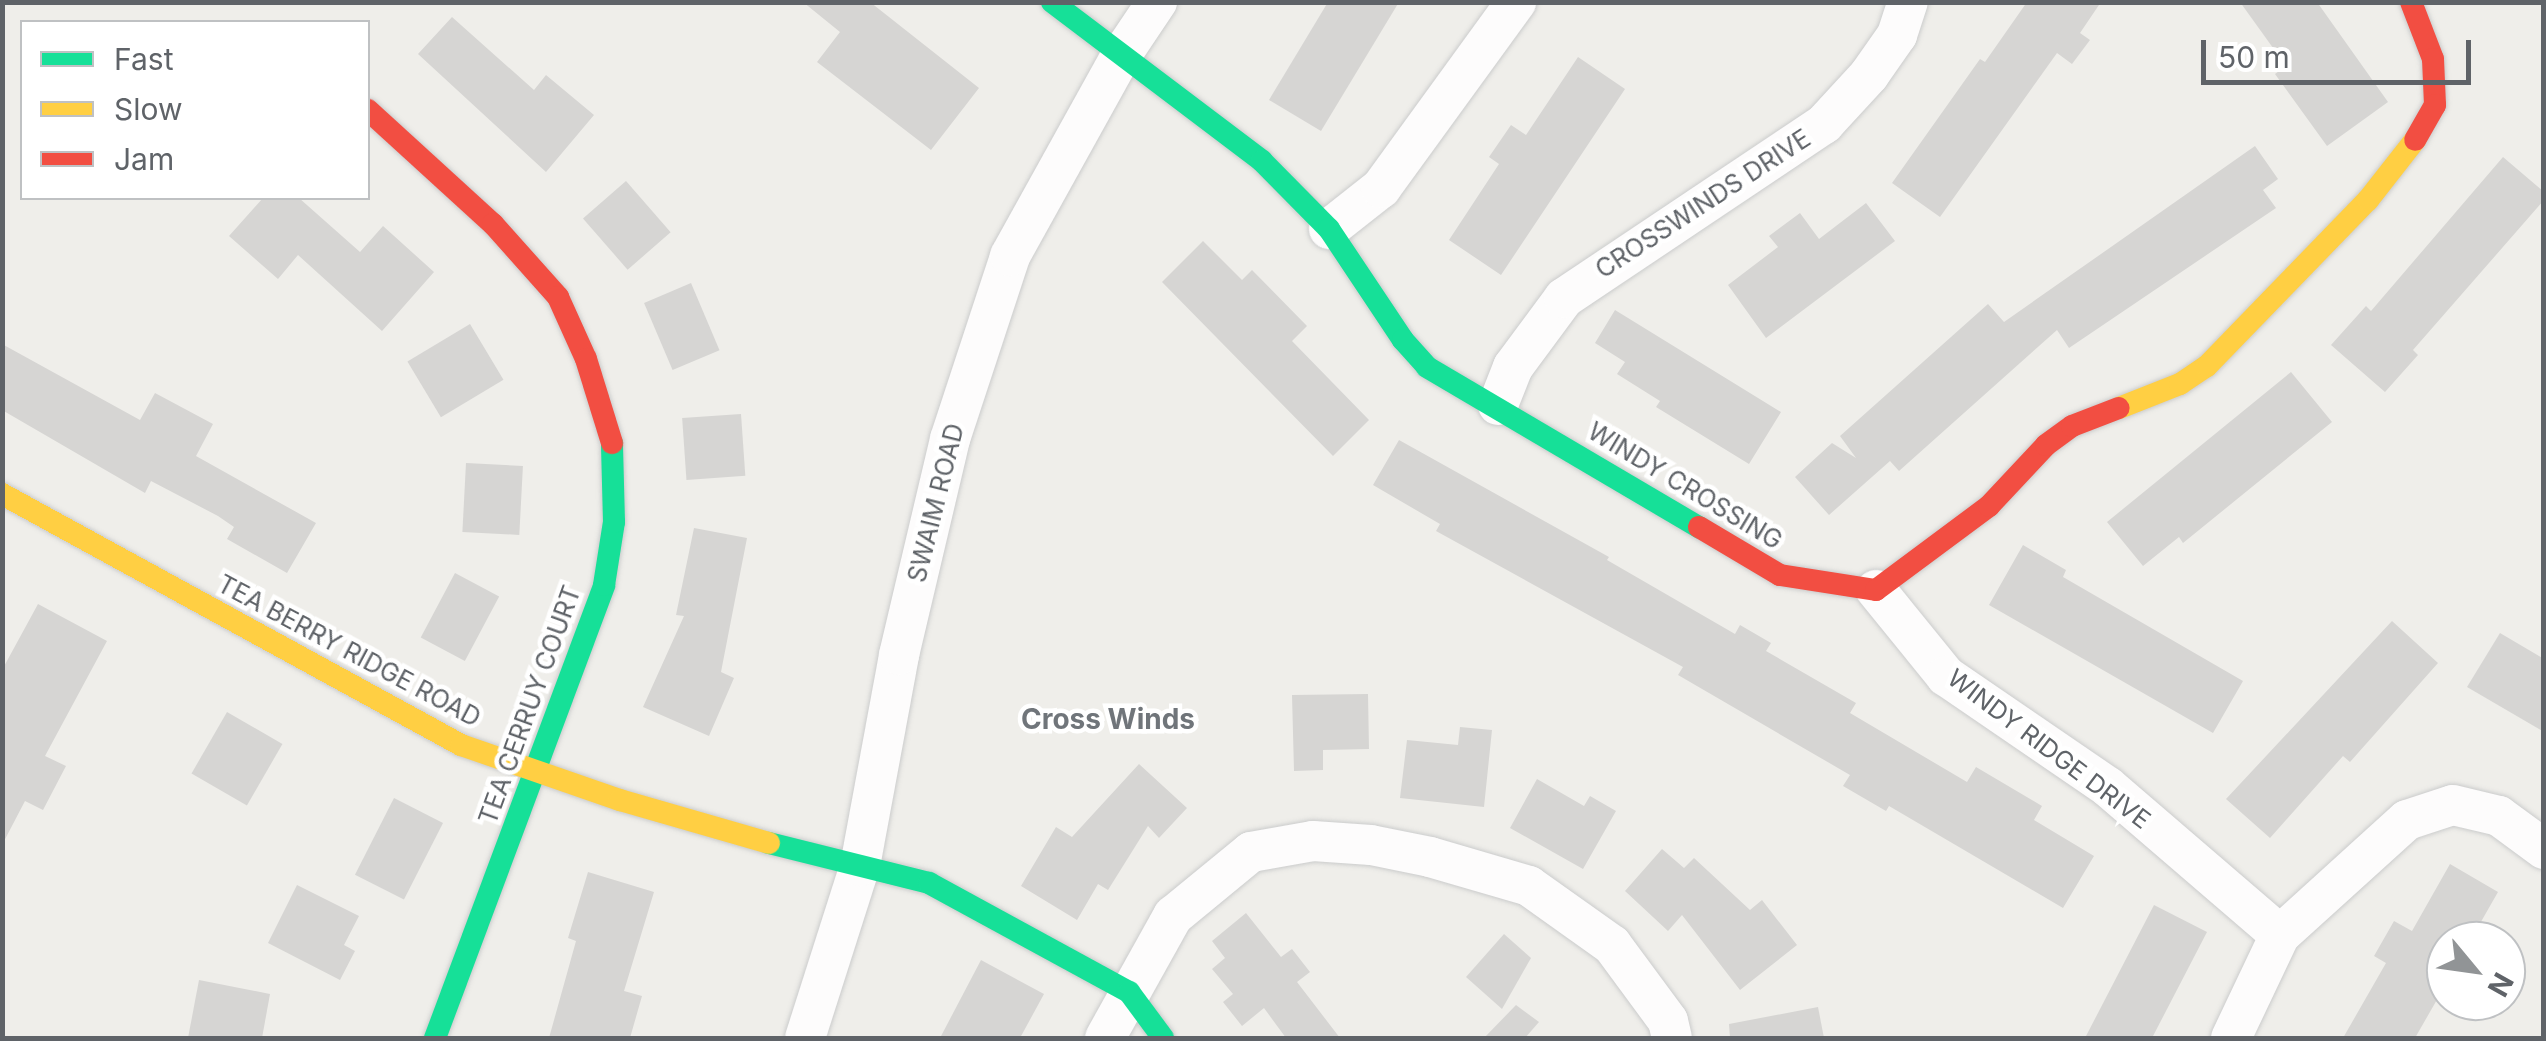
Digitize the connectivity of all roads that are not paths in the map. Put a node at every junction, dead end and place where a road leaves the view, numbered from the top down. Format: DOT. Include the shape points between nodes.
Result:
graph roads {
  1 [pos="1052,2"];
  2 [pos="1158,2"];
  3 [pos="1516,2"];
  4 [pos="1908,2"];
  5 [pos="2411,2"];
  6 [pos="1122,54"];
  7 [pos="370,112"];
  8 [pos="1329,229"];
  9 [pos="1498,406"];
  10 [pos="4,498"];
  11 [pos="1876,590"];
  12 [pos="535,770"];
  13 [pos="2544,849"];
  14 [pos="860,866"];
  15 [pos="2280,935"];
  16 [pos="1129,992"];
  17 [pos="435,1038"];
  18 [pos="804,1038"];
  19 [pos="1105,1038"];
  20 [pos="1163,1038"];
  21 [pos="1672,1038"];
  22 [pos="2231,1038"];
  1 -- 6 [label="street, WINDY CROSSING"];
  2 -- 6 [label="street, SWAIM ROAD"];
  3 -- 8 [label="street" via="1381,188"];
  4 -- 9 [label="street, CROSSWINDS DRIVE" via="1897,35 1824,124 1564,298 1513,367"];
  5 -- 11 [label="street" via="2433,58 2435,105 2368,200 2207,366 2180,384 2072,426 1990,506"];
  6 -- 8 [label="street, WINDY CROSSING" via="1262,161"];
  6 -- 14 [label="street, SWAIM ROAD" via="1010,256 950,439"];
  7 -- 12 [label="street, TEA CERRUY COURT" via="493,224 558,297 612,441 614,522 604,585"];
  8 -- 9 [label="street, WINDY CROSSING" via="1427,367"];
  9 -- 11 [label="street, WINDY CROSSING" via="1780,574"];
  10 -- 12 [label="street, TEA BERRY RIDGE ROAD" via="460,745"];
  11 -- 15 [label="street, WINDY RIDGE DRIVE" via="1946,676 2108,787"];
  12 -- 14 [label="street, TEA BERRY RIDGE ROAD"];
  12 -- 17 [label="street, TEA CERRUY COURT"];
  13 -- 15 [label="street" via="2499,816 2453,805 2407,820"];
  14 -- 16 [label="street, TEA BERRY RIDGE ROAD" via="929,883"];
  14 -- 18 [label="street, SWAIM ROAD"];
  15 -- 22 [label="street"];
  16 -- 19 [label="street"];
  16 -- 20 [label="street"];
  16 -- 21 [label="street" via="1173,916 1252,852 1313,841 1371,844 1529,886 1612,945 1668,1020"];
}
